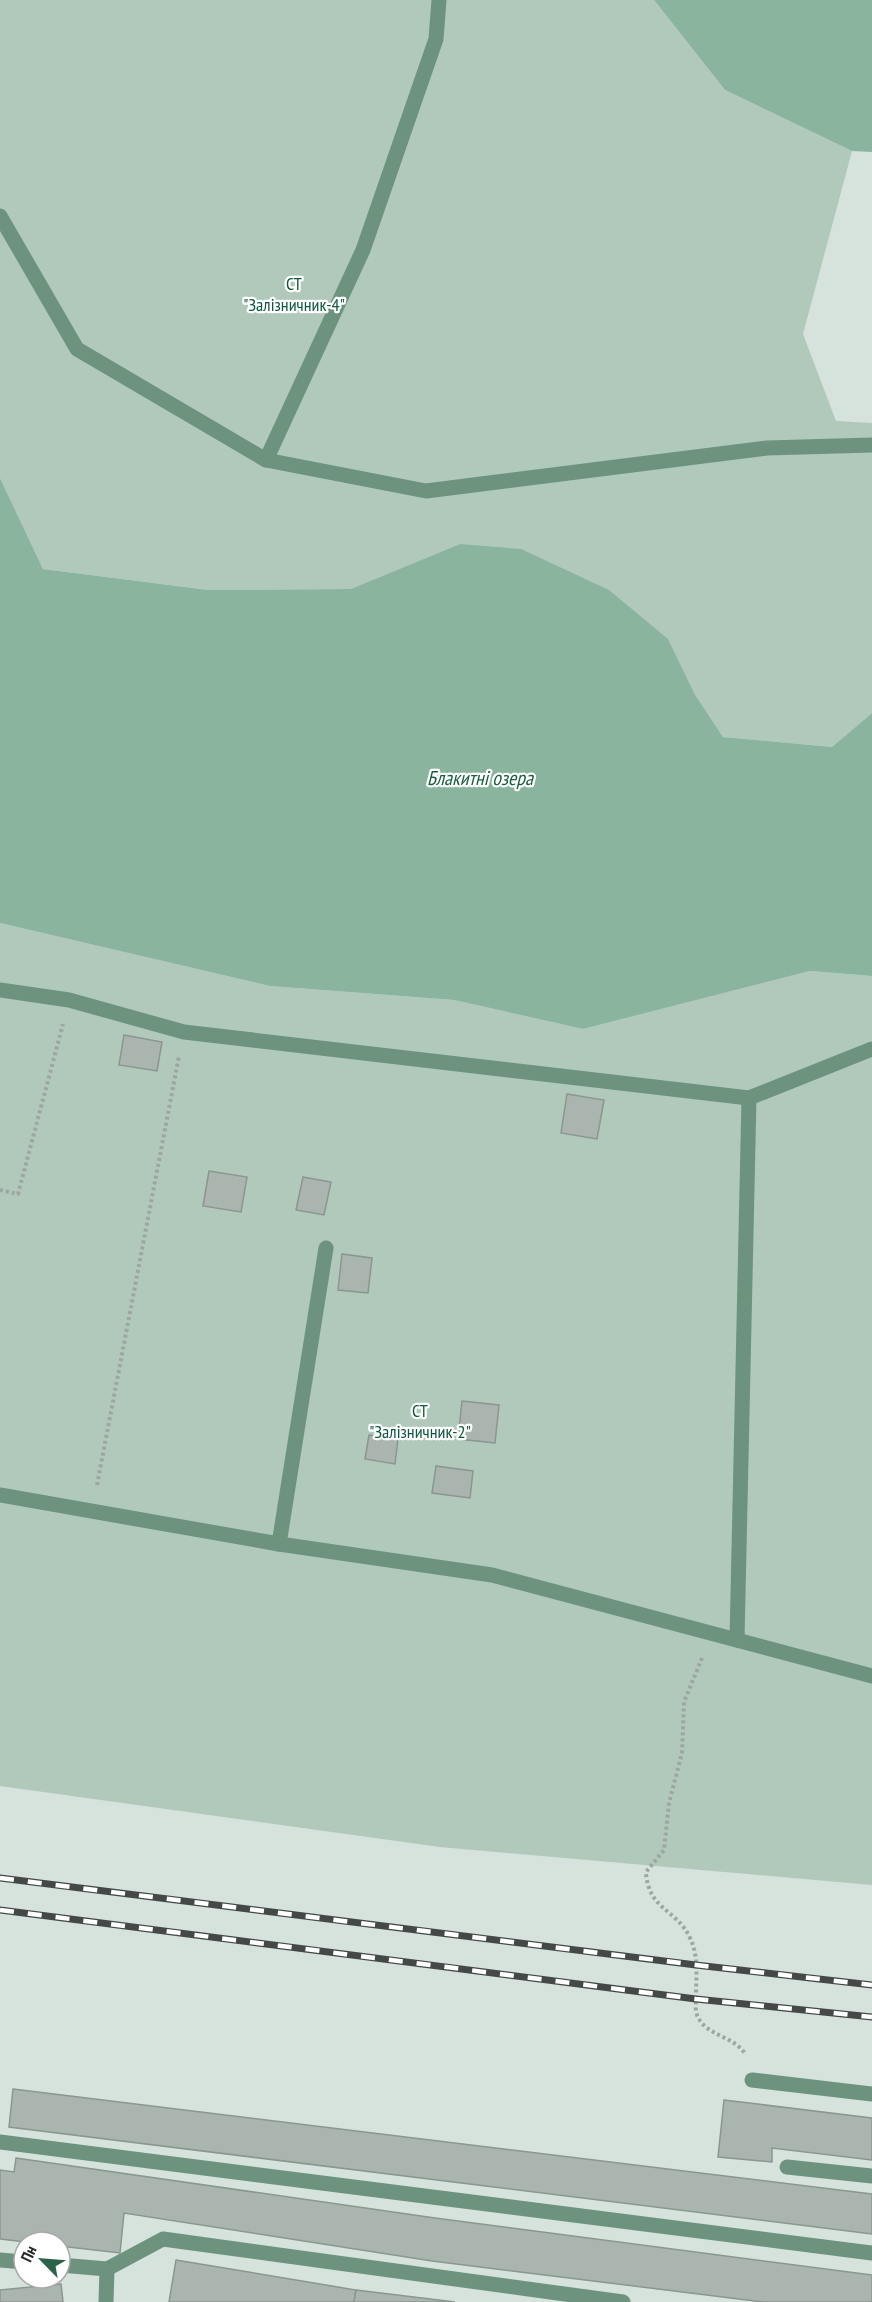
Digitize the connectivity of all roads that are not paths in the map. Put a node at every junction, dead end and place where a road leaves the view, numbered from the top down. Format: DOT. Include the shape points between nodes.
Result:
graph roads {
  1 [pos="439,0"];
  2 [pos="0,216"];
  3 [pos="872,445"];
  4 [pos="266,460"];
  5 [pos="0,990"];
  6 [pos="872,1048"];
  7 [pos="749,1098"];
  8 [pos="326,1248"];
  9 [pos="0,1495"];
  10 [pos="279,1544"];
  11 [pos="737,1640"];
  12 [pos="872,1676"];
  13 [pos="752,2080"];
  14 [pos="872,2094"];
  15 [pos="0,2142"];
  16 [pos="787,2167"];
  17 [pos="872,2176"];
  18 [pos="872,2253"];
  19 [pos="72,2266"];
  20 [pos="107,2269"];
  21 [pos="106,2302"];
  22 [pos="623,2302"];
  1 -- 4 [label="lane" via="436,39 363,250"];
  2 -- 4 [label="lane" via="77,349"];
  3 -- 4 [label="lane" via="767,448 426,491"];
  5 -- 7 [label="lane" via="69,1000 184,1032"];
  6 -- 7 [label="lane"];
  7 -- 11 [label="lane"];
  8 -- 10 [label="lane"];
  9 -- 10 [label="lane"];
  10 -- 11 [label="lane" via="492,1575"];
  11 -- 12 [label="lane"];
  13 -- 14 [label="lane"];
  15 -- 18 [label="lane"];
  16 -- 17 [label="lane"];
  19 -- 20 [label="lane"];
  20 -- 21 [label="lane"];
  20 -- 22 [label="lane" via="163,2239"];
}
